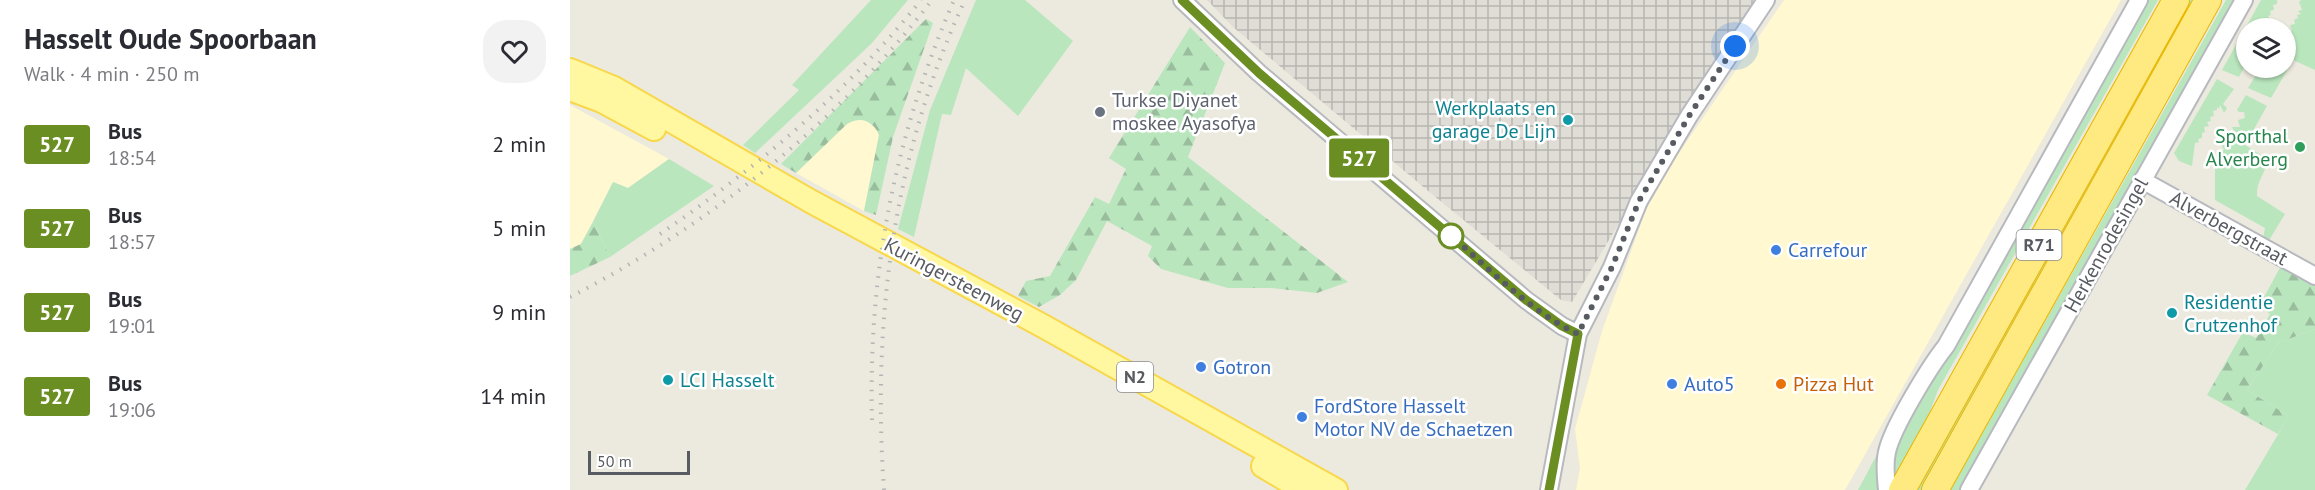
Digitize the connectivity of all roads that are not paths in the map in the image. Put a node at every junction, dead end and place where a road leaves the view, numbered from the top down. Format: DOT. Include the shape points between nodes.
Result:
graph roads {
  1 [pos="1182,0"];
  2 [pos="1766,0"];
  3 [pos="2139,0"];
  4 [pos="2176,0"];
  5 [pos="2208,0"];
  6 [pos="2244,0"];
  7 [pos="570,70"];
  8 [pos="570,88"];
  9 [pos="2142,180"];
  10 [pos="2315,276"];
  11 [pos="1578,334"];
  12 [pos="1303,490"];
  13 [pos="1336,490"];
  14 [pos="1549,490"];
  15 [pos="1887,490"];
  16 [pos="1902,490"];
  17 [pos="1935,490"];
  18 [pos="1970,490"];
  1 -- 11 [label="street" via="1259,73 1526,300"];
  2 -- 11 [label="street" via="1689,116 1639,201"];
  3 -- 15 [label="street" via="1892,436 1885,468"];
  4 -- 16 [label="highway, R71"];
  5 -- 17 [label="highway, Herkenrodesingel / R71"];
  6 -- 9 [label="street, Herkenrodesingel"];
  7 -- 13 [label="main road, Kuringersteenweg / N2" via="614,88 812,202"];
  8 -- 12 [label="main road, Kuringersteenweg / N2" via="647,125"];
  9 -- 10 [label="street, Alverbergstraat"];
  9 -- 18 [label="street, Herkenrodesingel"];
  11 -- 14 [label="street"];
}
